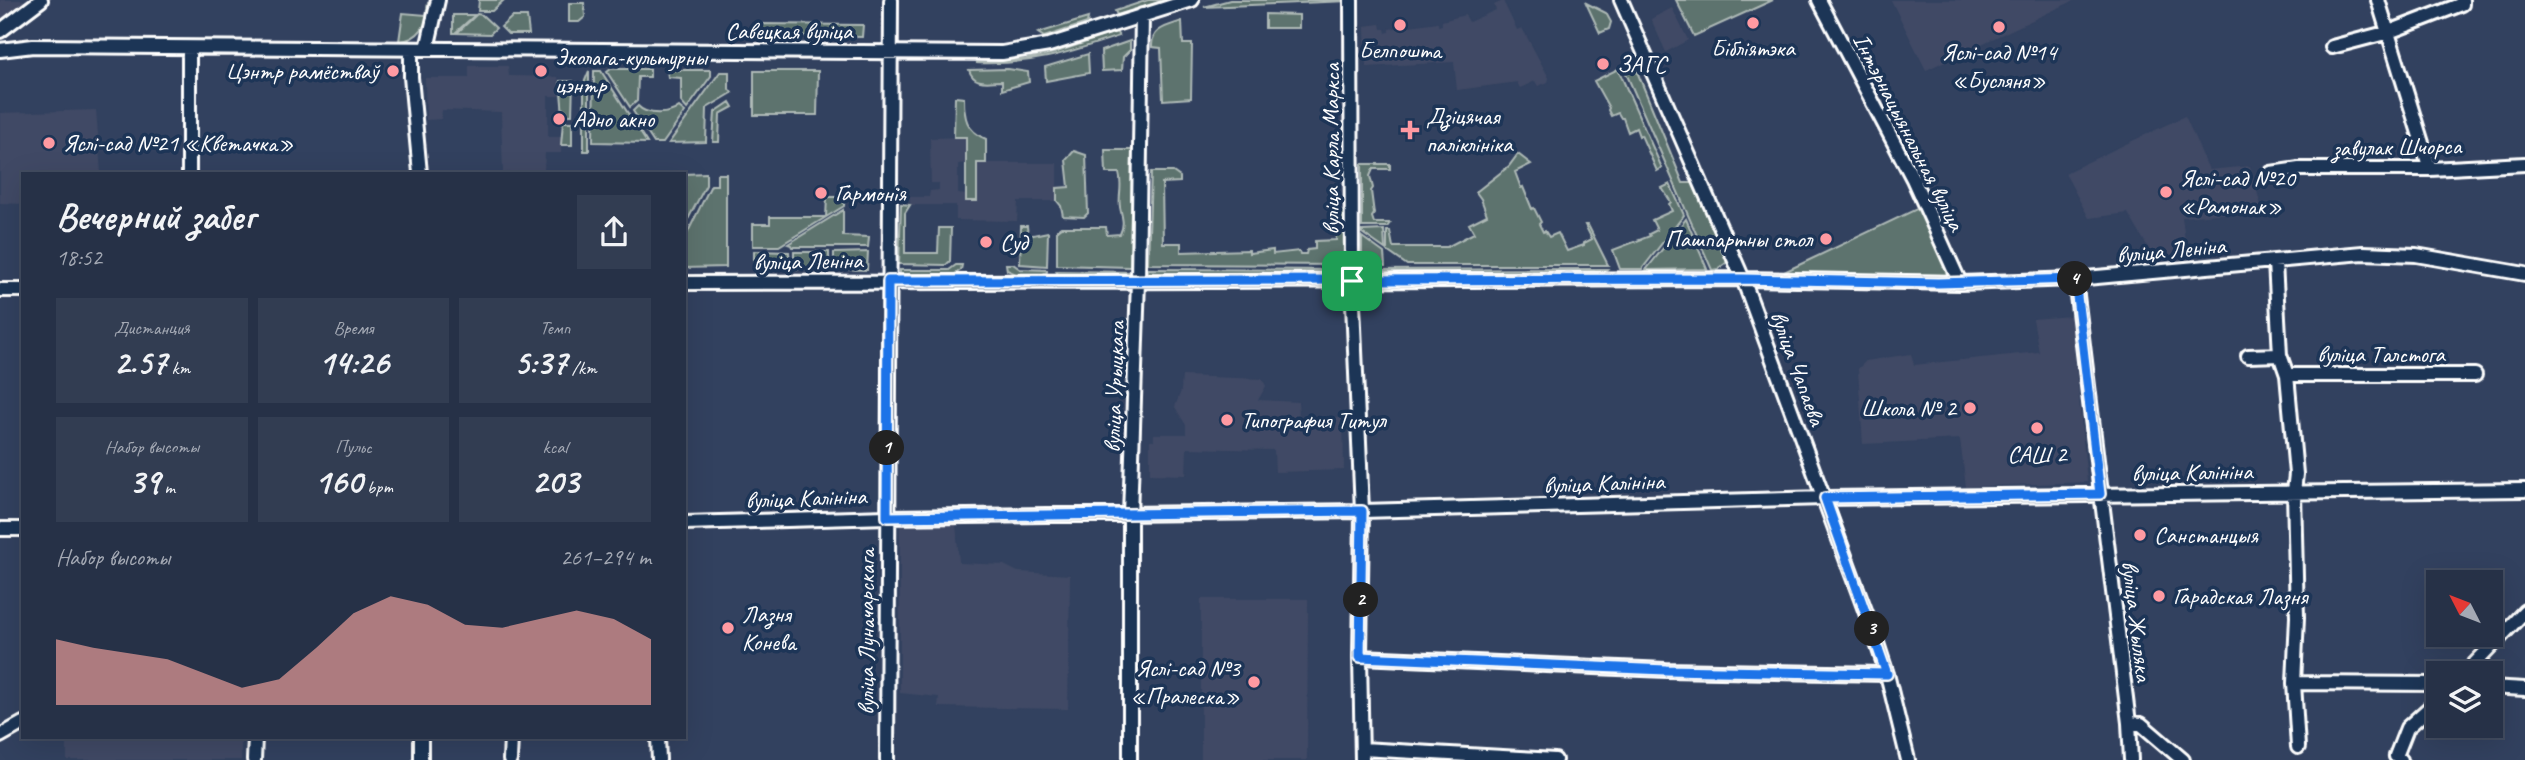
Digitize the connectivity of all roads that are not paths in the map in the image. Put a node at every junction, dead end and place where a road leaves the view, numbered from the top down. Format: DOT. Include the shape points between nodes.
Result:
graph roads {
  1 [pos="41,0"];
  2 [pos="438,0"];
  3 [pos="891,0"];
  4 [pos="1192,0"];
  5 [pos="1351,0"];
  6 [pos="1621,0"];
  7 [pos="1819,0"];
  8 [pos="2378,0"];
  9 [pos="2462,2"];
  10 [pos="1142,15"];
  11 [pos="0,31"];
  12 [pos="2389,32"];
  13 [pos="2332,47"];
  14 [pos="189,48"];
  15 [pos="411,49"];
  16 [pos="427,49"];
  17 [pos="0,50"];
  18 [pos="891,51"];
  19 [pos="2525,164"];
  20 [pos="2430,169"];
  21 [pos="189,172"];
  22 [pos="421,172"];
  23 [pos="2270,173"];
  24 [pos="2275,262"];
  25 [pos="2525,274"];
  26 [pos="1743,279"];
  27 [pos="2075,279"];
  28 [pos="888,281"];
  29 [pos="1138,281"];
  30 [pos="1352,281"];
  31 [pos="686,283"];
  32 [pos="1960,283"];
  33 [pos="0,290"];
  34 [pos="21,290"];
  35 [pos="2280,355"];
  36 [pos="2248,356"];
  37 [pos="2475,374"];
  38 [pos="2287,375"];
  39 [pos="2525,491"];
  40 [pos="2294,492"];
  41 [pos="2100,494"];
  42 [pos="1825,498"];
  43 [pos="1362,511"];
  44 [pos="1130,515"];
  45 [pos="887,517"];
  46 [pos="686,523"];
  47 [pos="0,529"];
  48 [pos="21,529"];
  49 [pos="2525,611"];
  50 [pos="1360,657"];
  51 [pos="2477,661"];
  52 [pos="1887,674"];
  53 [pos="2294,683"];
  54 [pos="2426,684"];
  55 [pos="2503,687"];
  56 [pos="2525,688"];
  57 [pos="2426,711"];
  58 [pos="2129,723"];
  59 [pos="21,724"];
  60 [pos="0,736"];
  61 [pos="255,739"];
  62 [pos="421,739"];
  63 [pos="510,739"];
  64 [pos="659,739"];
  65 [pos="2298,747"];
  66 [pos="1362,755"];
  67 [pos="2399,758"];
  68 [pos="254,760"];
  69 [pos="421,760"];
  70 [pos="510,760"];
  71 [pos="659,760"];
  72 [pos="887,760"];
  73 [pos="1130,760"];
  74 [pos="1555,760"];
  75 [pos="1908,760"];
  76 [pos="2131,760"];
  77 [pos="2183,760"];
  1 -- 11 [label="street"];
  2 -- 16 [label="street"];
  3 -- 18 [label="street, вуліца Луначарскага"];
  4 -- 10 [label="street, Савецкая вуліца"];
  5 -- 30 [label="street, вуліца Карла Маркса"];
  6 -- 26 [label="street, вуліца Чапаева"];
  7 -- 32 [label="street, Інтэрнацыянальная вуліца" via="1913,179"];
  8 -- 12 [label="street"];
  9 -- 12 [label="street"];
  10 -- 18 [label="street, Савецкая вуліца" via="1023,51"];
  10 -- 29 [label="street, вуліца Урыцкага"];
  12 -- 13 [label="street"];
  12 -- 20 [label="street"];
  14 -- 15 [label="street, Савецкая вуліца"];
  14 -- 17 [label="street, Савецкая вуліца" via="33,46"];
  14 -- 21 [label="street"];
  15 -- 16 [label="street, Савецкая вуліца"];
  15 -- 22 [label="street"];
  16 -- 18 [label="street, Савецкая вуліца"];
  18 -- 28 [label="street, вуліца Луначарскага"];
  19 -- 20 [label="street, завулак Шчорса"];
  20 -- 23 [label="street, завулак Шчорса"];
  24 -- 25 [label="street, вуліца Леніна" via="2363,253 2416,255"];
  24 -- 27 [label="street, вуліца Леніна"];
  24 -- 35 [label="street"];
  26 -- 30 [label="street, вуліца Леніна"];
  26 -- 32 [label="street, вуліца Леніна"];
  26 -- 42 [label="street, вуліца Чапаева"];
  27 -- 32 [label="street, вуліца Леніна"];
  27 -- 41 [label="street, вуліца Жыляка"];
  28 -- 29 [label="street, вуліца Леніна"];
  28 -- 31 [label="street, вуліца Леніна"];
  28 -- 45 [label="street, вуліца Луначарскага"];
  29 -- 30 [label="street, вуліца Леніна"];
  29 -- 44 [label="street, вуліца Урыцкага"];
  30 -- 43 [label="street, вуліца Карла Маркса"];
  33 -- 34 [label="street"];
  35 -- 36 [label="street, вуліца Талстога"];
  35 -- 38 [label="street"];
  37 -- 38 [label="street, вуліца Талстога"];
  38 -- 40 [label="street"];
  39 -- 40 [label="street, вуліца Калініна"];
  40 -- 41 [label="street, вуліца Калініна"];
  40 -- 53 [label="street"];
  41 -- 42 [label="street, вуліца Калініна"];
  41 -- 58 [label="street, вуліца Жыляка"];
  42 -- 43 [label="street, вуліца Калініна"];
  42 -- 52 [label="street, вуліца Чапаева"];
  43 -- 44 [label="street, вуліца Калініна"];
  43 -- 50 [label="street, вуліца Карла Маркса"];
  44 -- 45 [label="street, вуліца Калініна"];
  44 -- 73 [label="street, вуліца Урыцкага"];
  45 -- 46 [label="street, вуліца Калініна"];
  45 -- 72 [label="street, вуліца Луначарскага"];
  47 -- 48 [label="street"];
  49 -- 51 [label="street"];
  50 -- 52 [label="street"];
  50 -- 66 [label="street, вуліца Карла Маркса"];
  52 -- 75 [label="street, вуліца Чапаева"];
  53 -- 54 [label="street"];
  53 -- 65 [label="street"];
  55 -- 56 [label="street"];
  57 -- 67 [label="street" via="2407,728"];
  58 -- 76 [label="street, вуліца Жыляка"];
  58 -- 77 [label="street" via="2141,724"];
  59 -- 60 [label="street"];
  61 -- 68 [label="street"];
  62 -- 69 [label="street"];
  63 -- 70 [label="street"];
  64 -- 71 [label="street"];
  66 -- 74 [label="street"];
}
